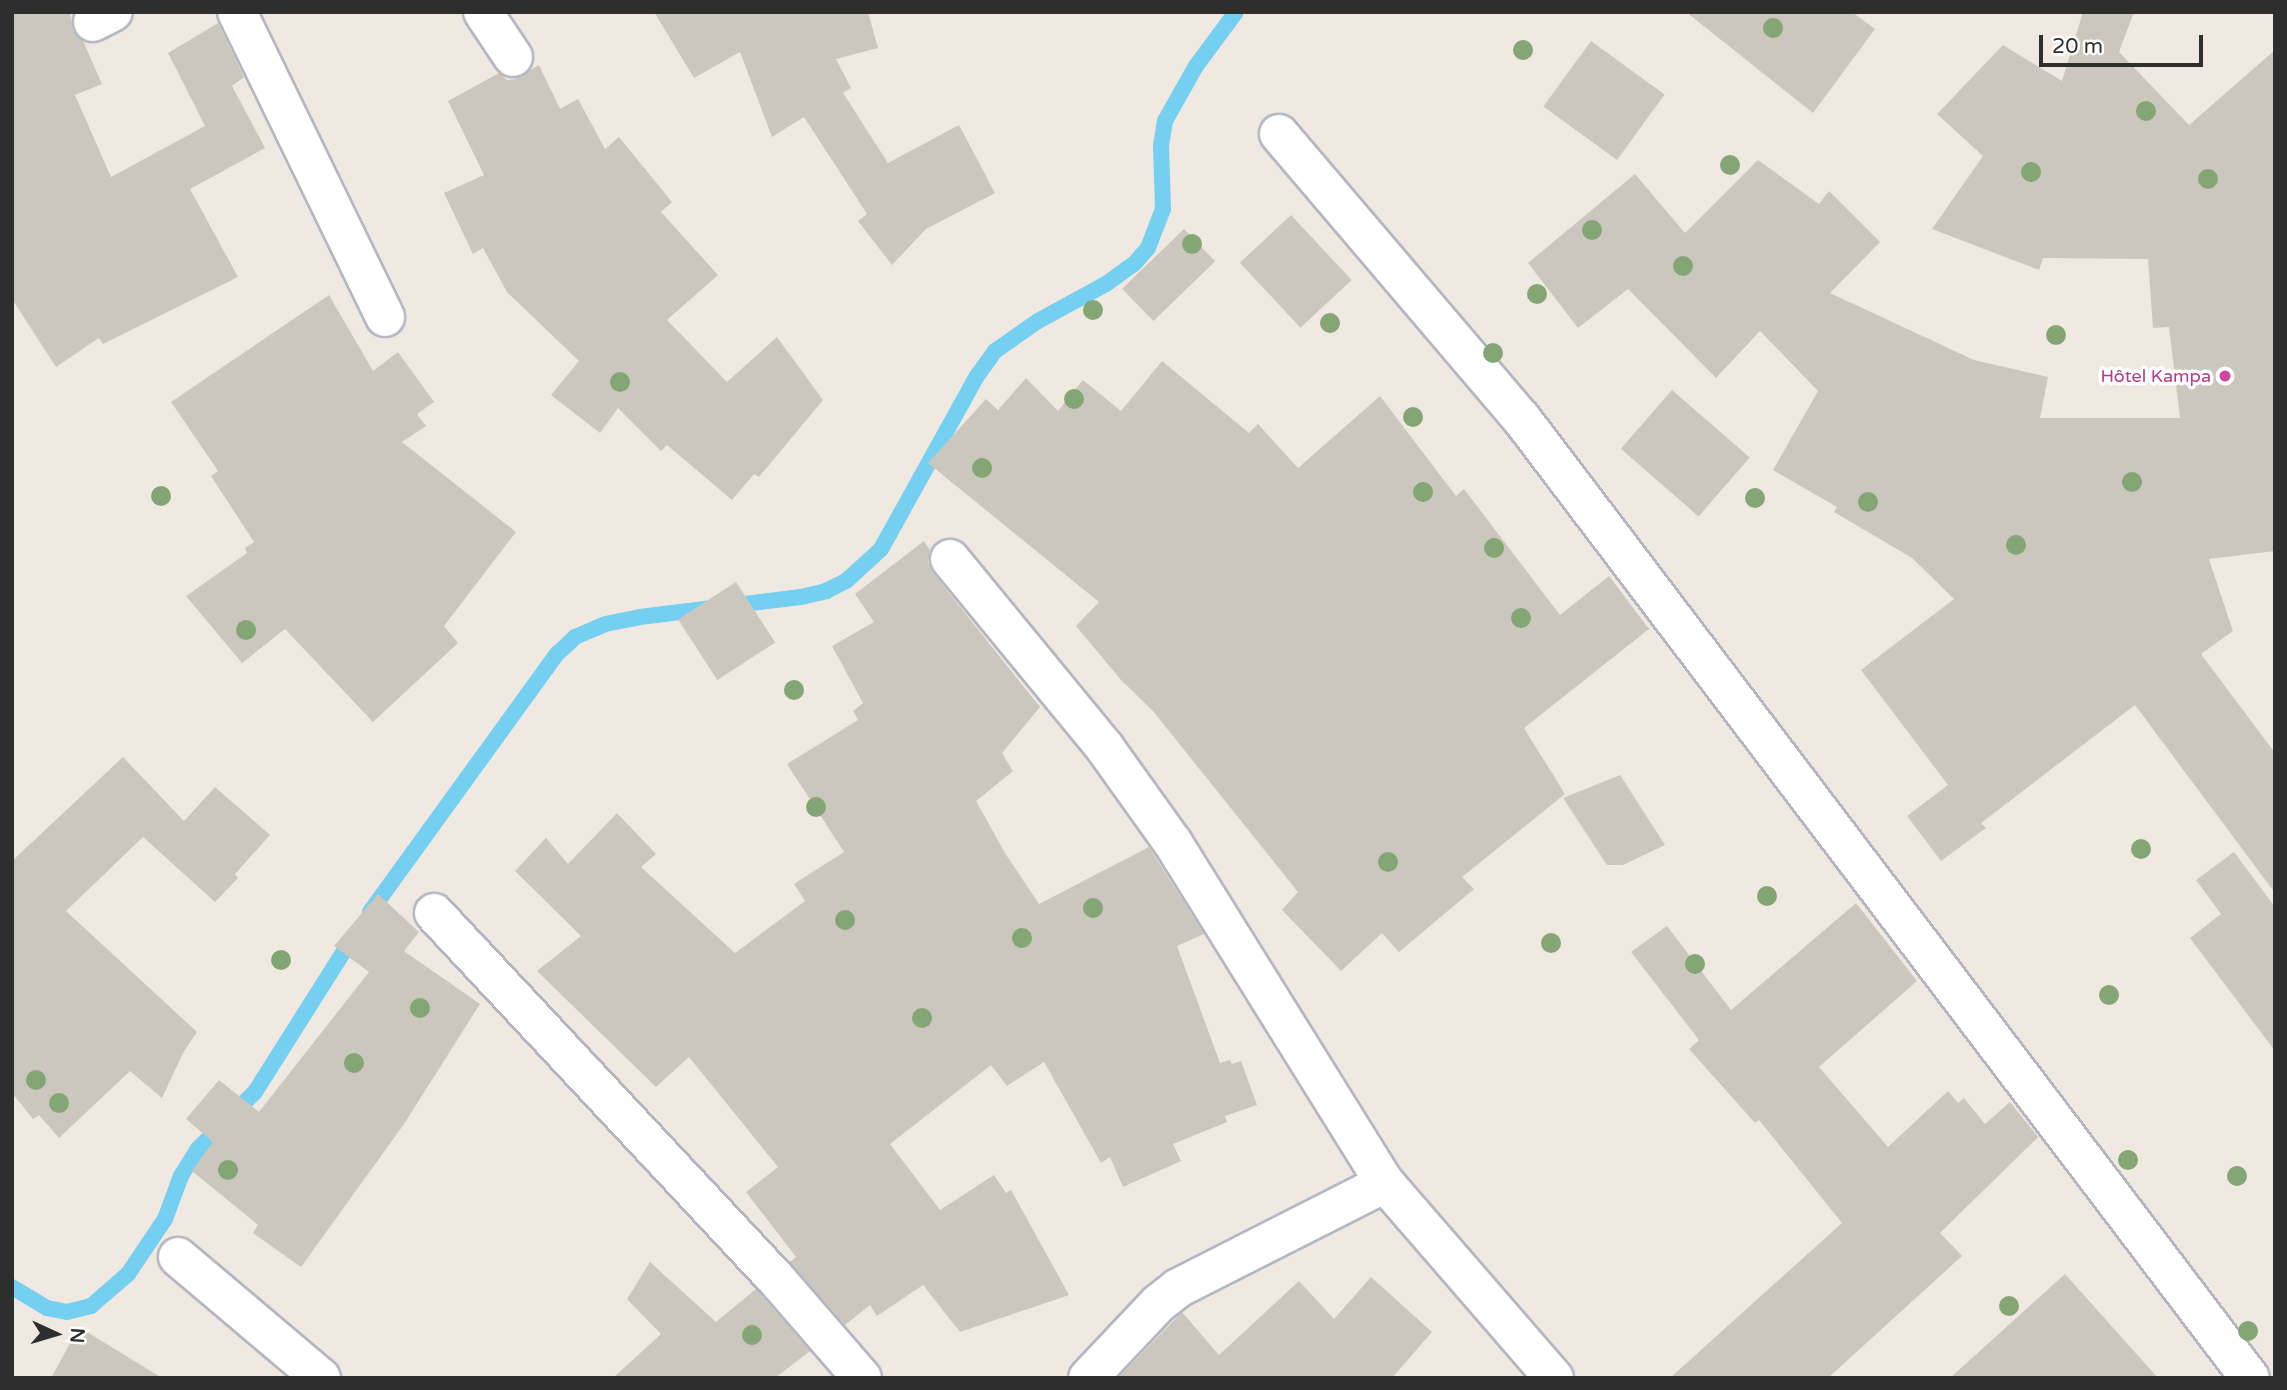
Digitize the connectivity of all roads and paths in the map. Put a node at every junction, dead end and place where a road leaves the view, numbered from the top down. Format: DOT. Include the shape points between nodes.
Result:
graph roads {
  1 [pos="237,12"];
  2 [pos="483,12"];
  3 [pos="513,57"];
  4 [pos="1279,134"];
  5 [pos="385,317"];
  6 [pos="950,559"];
  7 [pos="434,913"];
  8 [pos="1385,1183"];
  9 [pos="178,1257"];
  10 [pos="321,1378"];
  11 [pos="862,1378"];
  12 [pos="1088,1378"];
  13 [pos="1554,1378"];
  14 [pos="2250,1378"];
  1 -- 5 [label="street"];
  2 -- 3 [label="street"];
  4 -- 14 [label="street" via="1521,418"];
  6 -- 8 [label="street" via="1105,748 1173,843"];
  7 -- 11 [label="street" via="778,1280"];
  8 -- 12 [label="street" via="1178,1288"];
  8 -- 13 [label="street"];
  9 -- 10 [label="street"];
}
